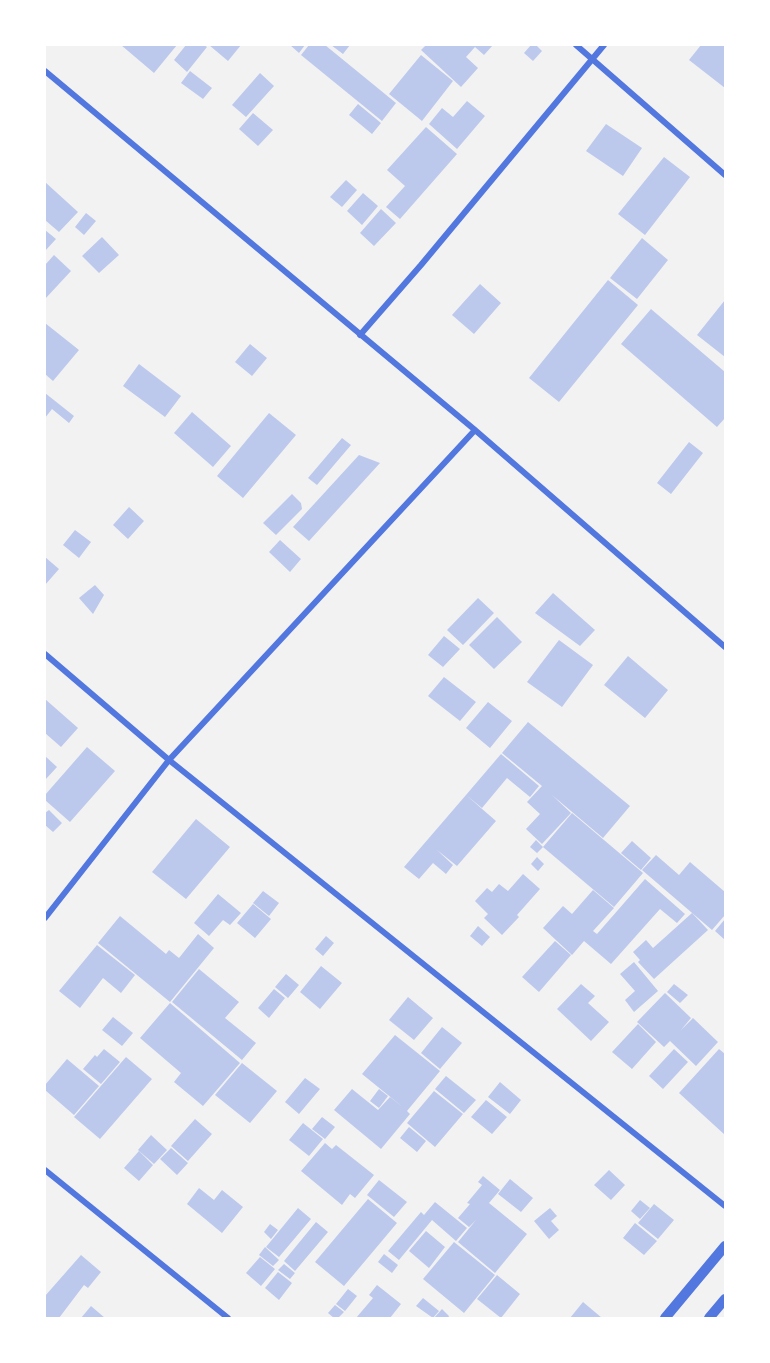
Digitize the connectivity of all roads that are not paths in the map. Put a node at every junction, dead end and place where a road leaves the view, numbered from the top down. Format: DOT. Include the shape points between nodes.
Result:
graph roads {
  1 [pos="576,45"];
  2 [pos="604,45"];
  3 [pos="593,60"];
  4 [pos="45,71"];
  5 [pos="725,175"];
  6 [pos="360,335"];
  7 [pos="475,430"];
  8 [pos="725,647"];
  9 [pos="45,654"];
  10 [pos="169,760"];
  11 [pos="45,918"];
  12 [pos="45,1170"];
  13 [pos="725,1206"];
  14 [pos="725,1246"];
  15 [pos="725,1299"];
  16 [pos="228,1318"];
  17 [pos="665,1318"];
  18 [pos="709,1318"];
  1 -- 3 [label="street"];
  2 -- 3 [label="street"];
  3 -- 5 [label="street"];
  3 -- 6 [label="street"];
  4 -- 6 [label="street"];
  6 -- 7 [label="street"];
  7 -- 8 [label="street"];
  7 -- 10 [label="street"];
  9 -- 10 [label="street"];
  10 -- 11 [label="street"];
  10 -- 13 [label="street"];
  12 -- 16 [label="street"];
  14 -- 17 [label="street"];
  15 -- 18 [label="street"];
}
